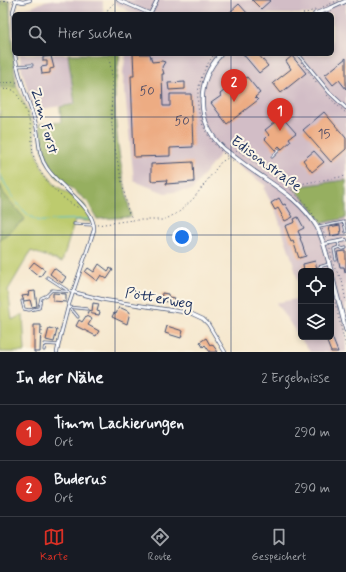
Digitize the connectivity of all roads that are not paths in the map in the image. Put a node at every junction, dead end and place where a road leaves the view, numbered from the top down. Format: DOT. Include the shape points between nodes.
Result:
graph roads {
  1 [pos="16,0"];
  2 [pos="30,0"];
  3 [pos="118,0"];
  4 [pos="157,0"];
  5 [pos="346,1"];
  6 [pos="14,12"];
  7 [pos="145,12"];
  8 [pos="151,12"];
  9 [pos="321,12"];
  10 [pos="15,56"];
  11 [pos="219,56"];
  12 [pos="300,56"];
  13 [pos="32,65"];
  14 [pos="17,66"];
  15 [pos="346,108"];
  16 [pos="280,150"];
  17 [pos="272,157"];
  18 [pos="74,224"];
  19 [pos="94,225"];
  20 [pos="317,228"];
  21 [pos="346,232"];
  22 [pos="346,240"];
  23 [pos="338,241"];
  24 [pos="324,244"];
  25 [pos="339,247"];
  26 [pos="346,248"];
  27 [pos="336,260"];
  28 [pos="329,264"];
  29 [pos="319,267"];
  30 [pos="330,268"];
  31 [pos="47,277"];
  32 [pos="334,285"];
  33 [pos="67,290"];
  34 [pos="73,292"];
  35 [pos="22,301"];
  36 [pos="68,307"];
  37 [pos="87,309"];
  38 [pos="78,317"];
  39 [pos="346,330"];
  40 [pos="58,345"];
  41 [pos="44,350"];
  42 [pos="57,352"];
  43 [pos="225,352"];
  1 -- 2 [label="street"];
  1 -- 6 [label="street"];
  3 -- 7 [label="street"];
  4 -- 8 [label="street"];
  5 -- 9 [label="street"];
  10 -- 14 [label="street, Zum Forst"];
  11 -- 20 [label="street, Edisonstraße" via="211,68 202,93 205,123 211,135 230,156 294,199 308,213"];
  12 -- 15 [label="street"];
  13 -- 14 [label="lane"];
  14 -- 19 [label="street, Zum Forst" via="35,122 39,150 46,167 57,182 88,210"];
  16 -- 17 [label="lane"];
  18 -- 19 [label="lane"];
  19 -- 34 [label="street"];
  20 -- 21 [label="lane" via="344,222"];
  20 -- 24 [label="street, Edisonstraße"];
  22 -- 23 [label="street"];
  23 -- 24 [label="street"];
  23 -- 25 [label="lane"];
  24 -- 28 [label="street, Edisonstraße"];
  25 -- 26 [label="lane"];
  25 -- 27 [label="lane" via="334,250"];
  28 -- 29 [label="lane"];
  28 -- 30 [label="street, Edisonstraße"];
  31 -- 33 [label="lane"];
  32 -- 39 [label="street, Edisonstraße"];
  33 -- 34 [label="lane"];
  33 -- 35 [label="lane" via="52,290 41,298 39,308 26,310"];
  34 -- 36 [label="street"];
  34 -- 43 [label="street, Pötterweg" via="105,300 190,313 208,324"];
  36 -- 37 [label="lane"];
  36 -- 38 [label="lane"];
  36 -- 40 [label="street"];
  40 -- 41 [label="lane" via="45,344"];
  40 -- 42 [label="street"];
}
